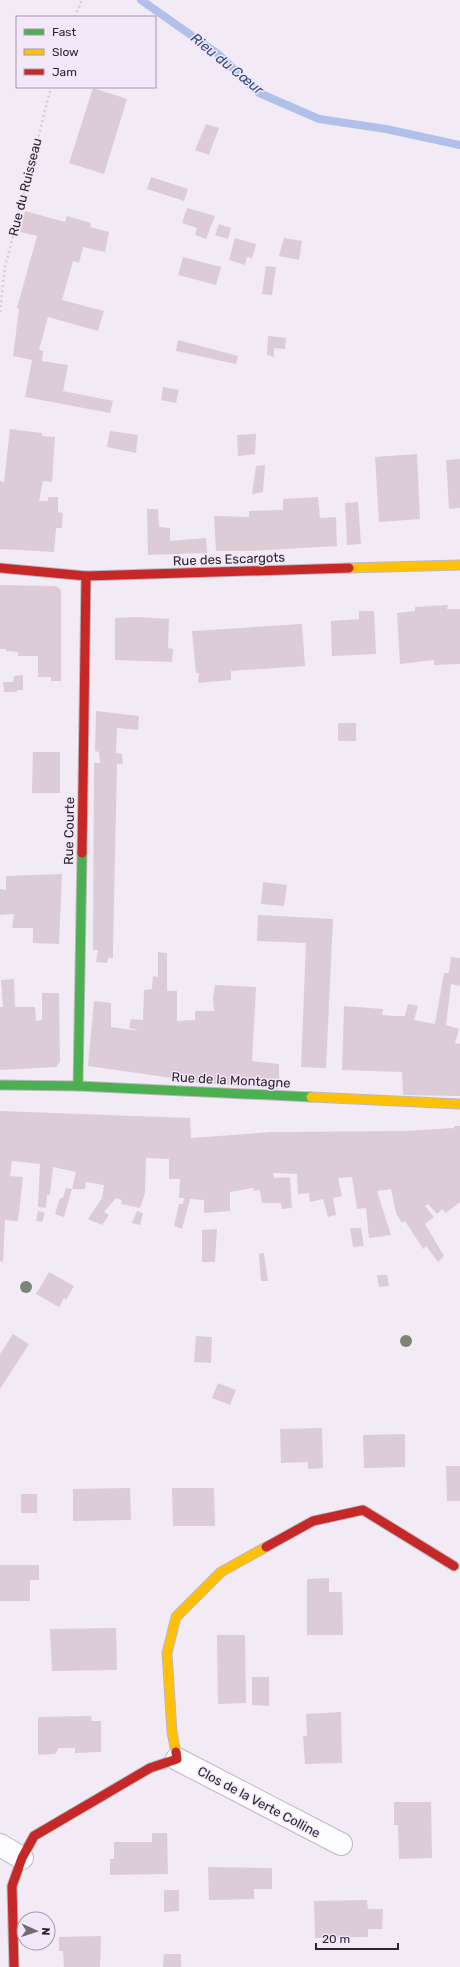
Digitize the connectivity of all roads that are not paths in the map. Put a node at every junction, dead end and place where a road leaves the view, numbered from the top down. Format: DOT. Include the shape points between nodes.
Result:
graph roads {
  1 [pos="460,566"];
  2 [pos="0,568"];
  3 [pos="86,576"];
  4 [pos="0,1085"];
  5 [pos="78,1086"];
  6 [pos="460,1104"];
  7 [pos="454,1566"];
  8 [pos="177,1759"];
  9 [pos="0,1844"];
  10 [pos="341,1844"];
  11 [pos="22,1858"];
  12 [pos="14,1967"];
  1 -- 3 [label="street, Rue des Escargots"];
  2 -- 3 [label="street, Rue des Escargots"];
  3 -- 5 [label="street, Rue Courte"];
  4 -- 5 [label="street, Rue de la Montagne"];
  5 -- 6 [label="street, Rue de la Montagne"];
  7 -- 8 [label="street" via="362,1510 313,1521 221,1572 176,1617 167,1653 172,1732"];
  8 -- 10 [label="street, Clos de la Verte Colline"];
  8 -- 11 [label="street" via="150,1768 34,1836"];
  9 -- 11 [label="street"];
  11 -- 12 [label="street" via="12,1886"];
}
